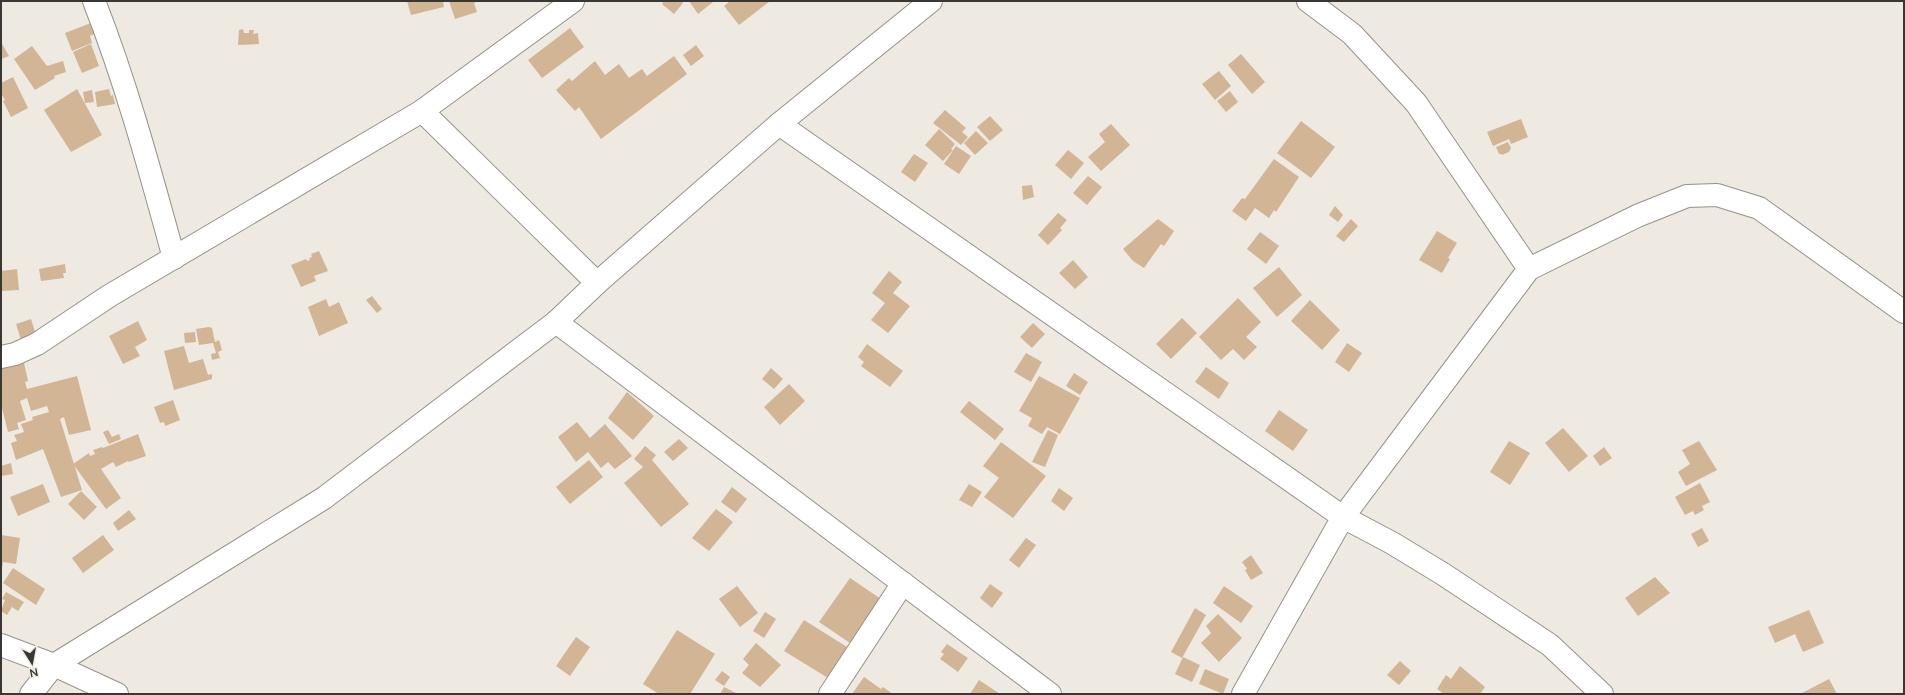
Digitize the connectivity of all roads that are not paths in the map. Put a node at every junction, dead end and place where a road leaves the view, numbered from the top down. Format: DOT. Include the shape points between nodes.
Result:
graph roads {
  1 [pos="94,1"];
  2 [pos="573,1"];
  3 [pos="931,1"];
  4 [pos="1308,1"];
  5 [pos="422,111"];
  6 [pos="779,124"];
  7 [pos="174,258"];
  8 [pos="1529,269"];
  9 [pos="597,283"];
  10 [pos="1904,312"];
  11 [pos="556,322"];
  12 [pos="1,358"];
  13 [pos="1343,517"];
  14 [pos="903,583"];
  15 [pos="1,645"];
  16 [pos="54,665"];
  17 [pos="31,694"];
  18 [pos="117,694"];
  19 [pos="830,694"];
  20 [pos="1050,694"];
  21 [pos="1243,694"];
  22 [pos="1602,694"];
  1 -- 7 [label="street" via="149,166"];
  2 -- 5 [label="street"];
  3 -- 6 [label="street"];
  4 -- 8 [label="street" via="1352,34 1416,103"];
  5 -- 7 [label="street"];
  5 -- 9 [label="street"];
  6 -- 9 [label="street"];
  6 -- 13 [label="street"];
  7 -- 12 [label="street" via="109,296 37,344"];
  8 -- 10 [label="street" via="1637,216 1680,198 1717,194 1759,208"];
  8 -- 13 [label="street"];
  9 -- 11 [label="street"];
  11 -- 14 [label="street"];
  11 -- 16 [label="street" via="324,498"];
  13 -- 21 [label="street"];
  13 -- 22 [label="street" via="1443,574 1550,645"];
  14 -- 19 [label="street"];
  14 -- 20 [label="street"];
  15 -- 16 [label="street"];
  16 -- 17 [label="street"];
  16 -- 18 [label="street"];
}
